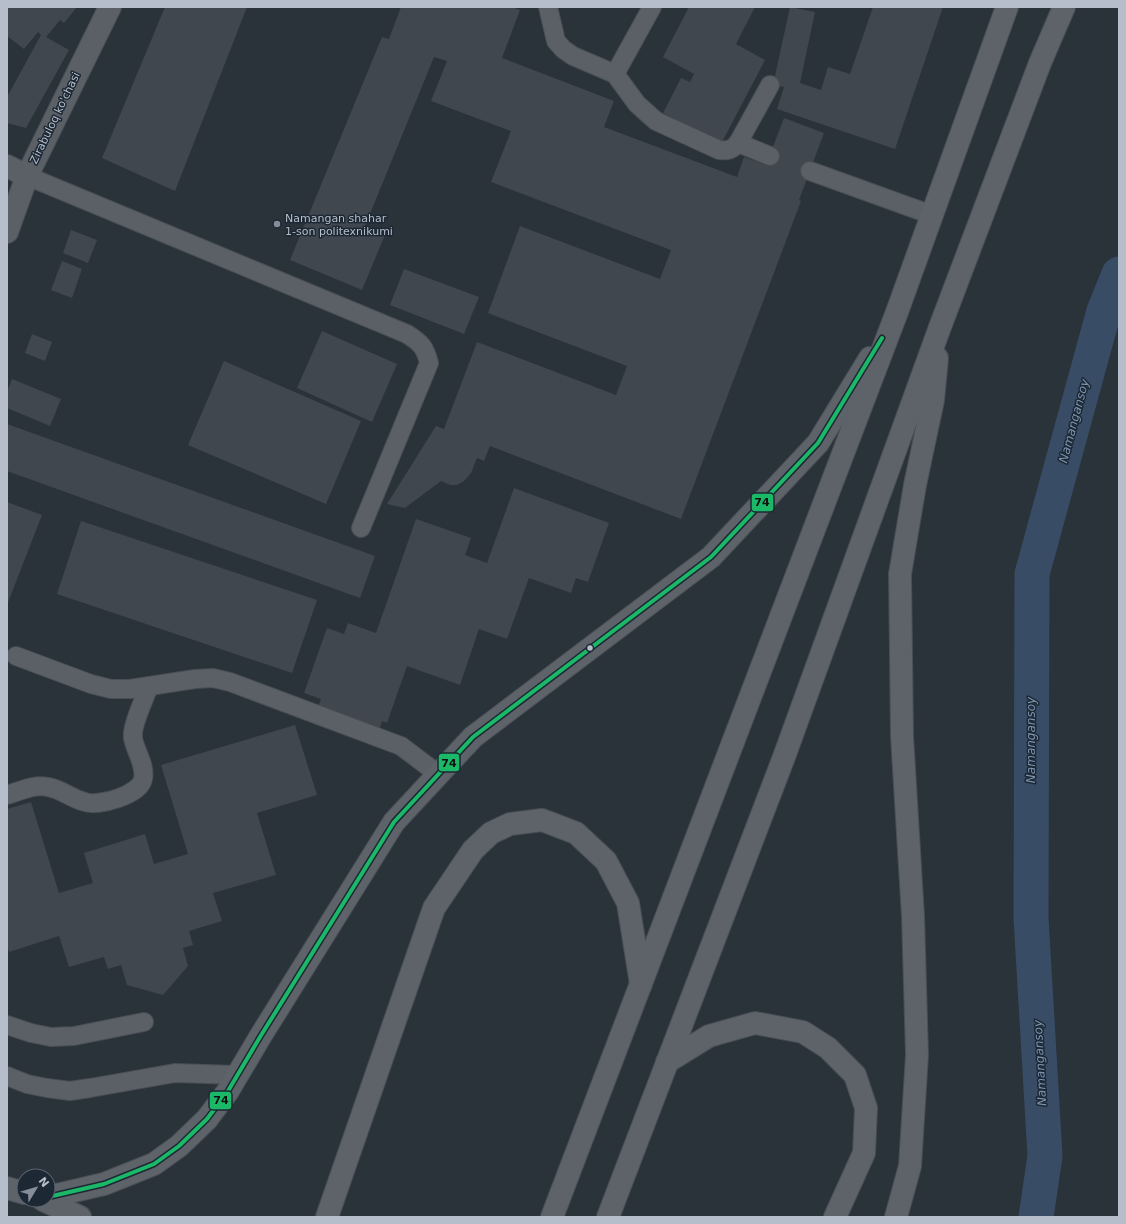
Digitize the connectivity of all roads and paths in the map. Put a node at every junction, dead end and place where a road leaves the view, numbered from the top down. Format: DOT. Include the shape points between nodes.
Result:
graph roads {
  1 [pos="110,7"];
  2 [pos="548,7"];
  3 [pos="652,7"];
  4 [pos="1007,7"];
  5 [pos="1064,7"];
  6 [pos="615,74"];
  7 [pos="770,85"];
  8 [pos="738,143"];
  9 [pos="770,156"];
  10 [pos="7,166"];
  11 [pos="810,170"];
  12 [pos="27,176"];
  13 [pos="932,215"];
  14 [pos="7,232"];
  15 [pos="897,312"];
  16 [pos="940,327"];
  17 [pos="361,528"];
  18 [pos="16,656"];
  19 [pos="149,686"];
  20 [pos="438,774"];
  21 [pos="7,795"];
  22 [pos="641,986"];
  23 [pos="144,1022"];
  24 [pos="7,1025"];
  25 [pos="667,1062"];
  26 [pos="237,1075"];
  27 [pos="7,1076"];
  28 [pos="56,1194"];
  29 [pos="56,1206"];
  30 [pos="80,1217"];
  31 [pos="327,1217"];
  32 [pos="552,1217"];
  33 [pos="608,1217"];
  34 [pos="835,1217"];
  35 [pos="896,1217"];
  1 -- 12 [label="street, Zirabuloq ko'chasi"];
  2 -- 6 [label="lane" via="556,41 563,49"];
  3 -- 6 [label="lane"];
  4 -- 13 [label="main road"];
  5 -- 16 [label="main road" via="1040,63"];
  6 -- 8 [label="lane" via="637,104 656,121 719,150 727,151"];
  7 -- 8 [label="lane"];
  8 -- 9 [label="lane"];
  10 -- 12 [label="street"];
  11 -- 13 [label="lane"];
  12 -- 14 [label="street, Zirabuloq ko'chasi"];
  12 -- 17 [label="lane" via="400,331 418,341 425,350 429,363"];
  13 -- 15 [label="main road"];
  15 -- 20 [label="main road" via="818,443 711,557 473,737"];
  15 -- 22 [label="main road"];
  16 -- 25 [label="main road" via="784,757"];
  16 -- 35 [label="main road" via="933,400 900,574 902,736 913,916 917,1055 910,1166"];
  18 -- 19 [label="lane" via="111,689"];
  19 -- 20 [label="lane" via="213,678 230,682 401,746"];
  19 -- 21 [label="lane" via="132,738 144,772 139,788 131,793 96,803 86,803 50,787 38,786"];
  20 -- 26 [label="main road" via="394,822"];
  22 -- 31 [label="main road" via="628,903 606,861 576,833 542,820 510,824 491,832 473,850 434,908"];
  22 -- 32 [label="main road"];
  23 -- 24 [label="lane" via="74,1036 51,1037"];
  25 -- 33 [label="main road"];
  25 -- 34 [label="main road" via="709,1036 755,1023 803,1032 828,1048 855,1075 866,1108 864,1153"];
  26 -- 27 [label="lane" via="175,1073 70,1091 27,1084"];
  26 -- 28 [label="main road" via="207,1119 179,1146 154,1164 104,1184"];
  29 -- 30 [label="main road"];
}
